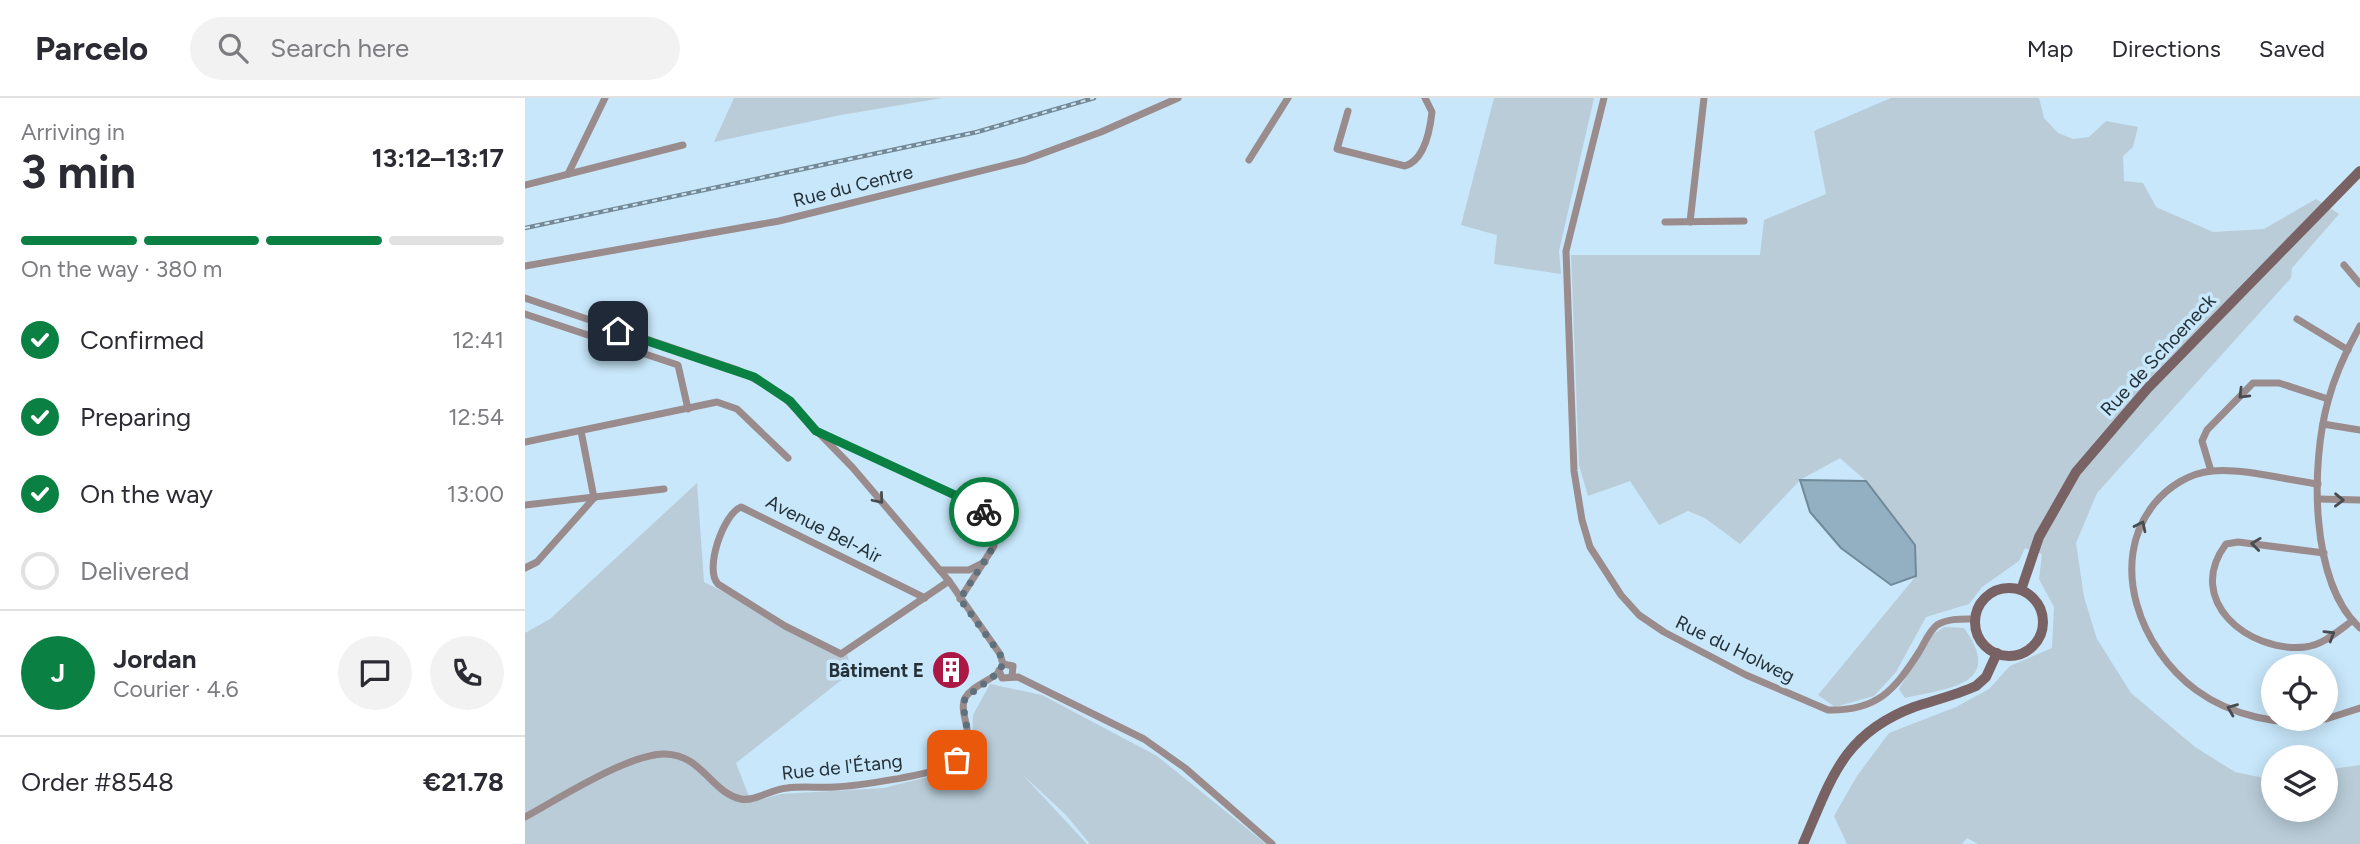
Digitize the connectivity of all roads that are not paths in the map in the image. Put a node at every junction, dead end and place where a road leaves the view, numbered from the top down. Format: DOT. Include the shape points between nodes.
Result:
graph roads {
  1 [pos="605,98"];
  2 [pos="1178,98"];
  3 [pos="1288,98"];
  4 [pos="1425,98"];
  5 [pos="1604,98"];
  6 [pos="1704,98"];
  7 [pos="1348,111"];
  8 [pos="683,145"];
  9 [pos="1249,160"];
  10 [pos="2360,171"];
  11 [pos="568,174"];
  12 [pos="525,185"];
  13 [pos="1744,221"];
  14 [pos="1665,222"];
  15 [pos="1690,222"];
  16 [pos="2344,265"];
  17 [pos="525,266"];
  18 [pos="2360,284"];
  19 [pos="525,298"];
  20 [pos="525,314"];
  21 [pos="2297,319"];
  22 [pos="2359,329"];
  23 [pos="2347,350"];
  24 [pos="2328,399"];
  25 [pos="688,409"];
  26 [pos="2323,424"];
  27 [pos="2360,430"];
  28 [pos="581,431"];
  29 [pos="816,431"];
  30 [pos="525,442"];
  31 [pos="862,452"];
  32 [pos="788,458"];
  33 [pos="853,468"];
  34 [pos="2211,471"];
  35 [pos="2318,484"];
  36 [pos="664,489"];
  37 [pos="594,498"];
  38 [pos="2318,499"];
  39 [pos="2360,500"];
  40 [pos="525,505"];
  41 [pos="2324,553"];
  42 [pos="988,560"];
  43 [pos="525,568"];
  44 [pos="939,570"];
  45 [pos="949,581"];
  46 [pos="2021,590"];
  47 [pos="925,598"];
  48 [pos="960,599"];
  49 [pos="1975,619"];
  50 [pos="2352,621"];
  51 [pos="2360,628"];
  52 [pos="1997,653"];
  53 [pos="1003,664"];
  54 [pos="998,673"];
  55 [pos="1012,676"];
  56 [pos="2360,708"];
  57 [pos="2338,715"];
  58 [pos="2261,717"];
  59 [pos="525,817"];
  60 [pos="1272,844"];
  61 [pos="1803,844"];
  1 -- 11 [label="street"];
  2 -- 17 [label="street, Rue du Centre" via="1025,160 779,221"];
  3 -- 9 [label="street"];
  4 -- 7 [label="street" via="1432,112 1423,149 1405,166 1337,149"];
  5 -- 49 [label="street, Rue du Holweg" via="1566,251 1566,270 1576,492 1590,547 1621,595 1639,615 1687,645 1828,710 1877,701 1889,693 1935,626"];
  6 -- 15 [label="street"];
  8 -- 11 [label="street"];
  10 -- 46 [label="main road, Rue de Schoeneck" via="2147,389 2076,472 2039,537"];
  11 -- 12 [label="street"];
  13 -- 15 [label="street"];
  14 -- 15 [label="street"];
  16 -- 18 [label="street"];
  19 -- 29 [label="street" via="754,377 790,401"];
  20 -- 25 [label="street" via="678,365"];
  21 -- 23 [label="street"];
  22 -- 23 [label="street"];
  23 -- 24 [label="street"];
  24 -- 26 [label="street"];
  24 -- 34 [label="street, one-way" via="2279,383 2253,383 2207,430 2202,441"];
  25 -- 28 [label="street"];
  25 -- 32 [label="street" via="727,403"];
  26 -- 27 [label="street"];
  26 -- 35 [label="street"];
  28 -- 30 [label="street"];
  28 -- 37 [label="street"];
  29 -- 31 [label="street"];
  29 -- 33 [label="street"];
  31 -- 33 [label="street"];
  31 -- 42 [label="street" via="981,507 991,522 994,546"];
  33 -- 44 [label="street, one-way"];
  34 -- 35 [label="street"];
  58 -- 34 [label="street, one-way" via="2215,702 2177,674 2147,631 2130,575 2137,532 2148,512 2169,489"];
  35 -- 38 [label="street"];
  36 -- 37 [label="street"];
  37 -- 40 [label="street"];
  37 -- 43 [label="street" via="537,562"];
  38 -- 39 [label="street, one-way"];
  38 -- 41 [label="street"];
  41 -- 50 [label="street" via="2331,582"];
  41 -- 50 [label="street, one-way" via="2226,544 2211,576 2212,592 2240,631 2270,645 2308,646 2328,639"];
  42 -- 44 [label="street" via="969,570"];
  42 -- 48 [label="street"];
  44 -- 45 [label="street"];
  45 -- 47 [label="street, Avenue Bel-Air"];
  45 -- 48 [label="street"];
  46 -- 49 [label="main road" via="1992,592 1981,602"];
  46 -- 52 [label="main road" via="2037,603 2041,631 2025,652"];
  47 -- 47 [label="street, Avenue Bel-Air" via="741,507 727,519 712,566 718,584 841,654"];
  48 -- 53 [label="street"];
  49 -- 52 [label="main road" via="1979,639"];
  50 -- 51 [label="street"];
  52 -- 61 [label="main road" via="1986,677 1976,686 1894,716 1857,742 1830,778"];
  53 -- 54 [label="street"];
  53 -- 55 [label="street" via="1013,666"];
  54 -- 55 [label="street" via="1004,679"];
  54 -- 59 [label="street, Rue de l'Étang" via="965,698 969,728 963,752 933,771 837,788 785,788 748,800 726,792 698,764 663,753 625,764"];
  55 -- 60 [label="street" via="1144,739 1185,768"];
  56 -- 57 [label="street"];
}
